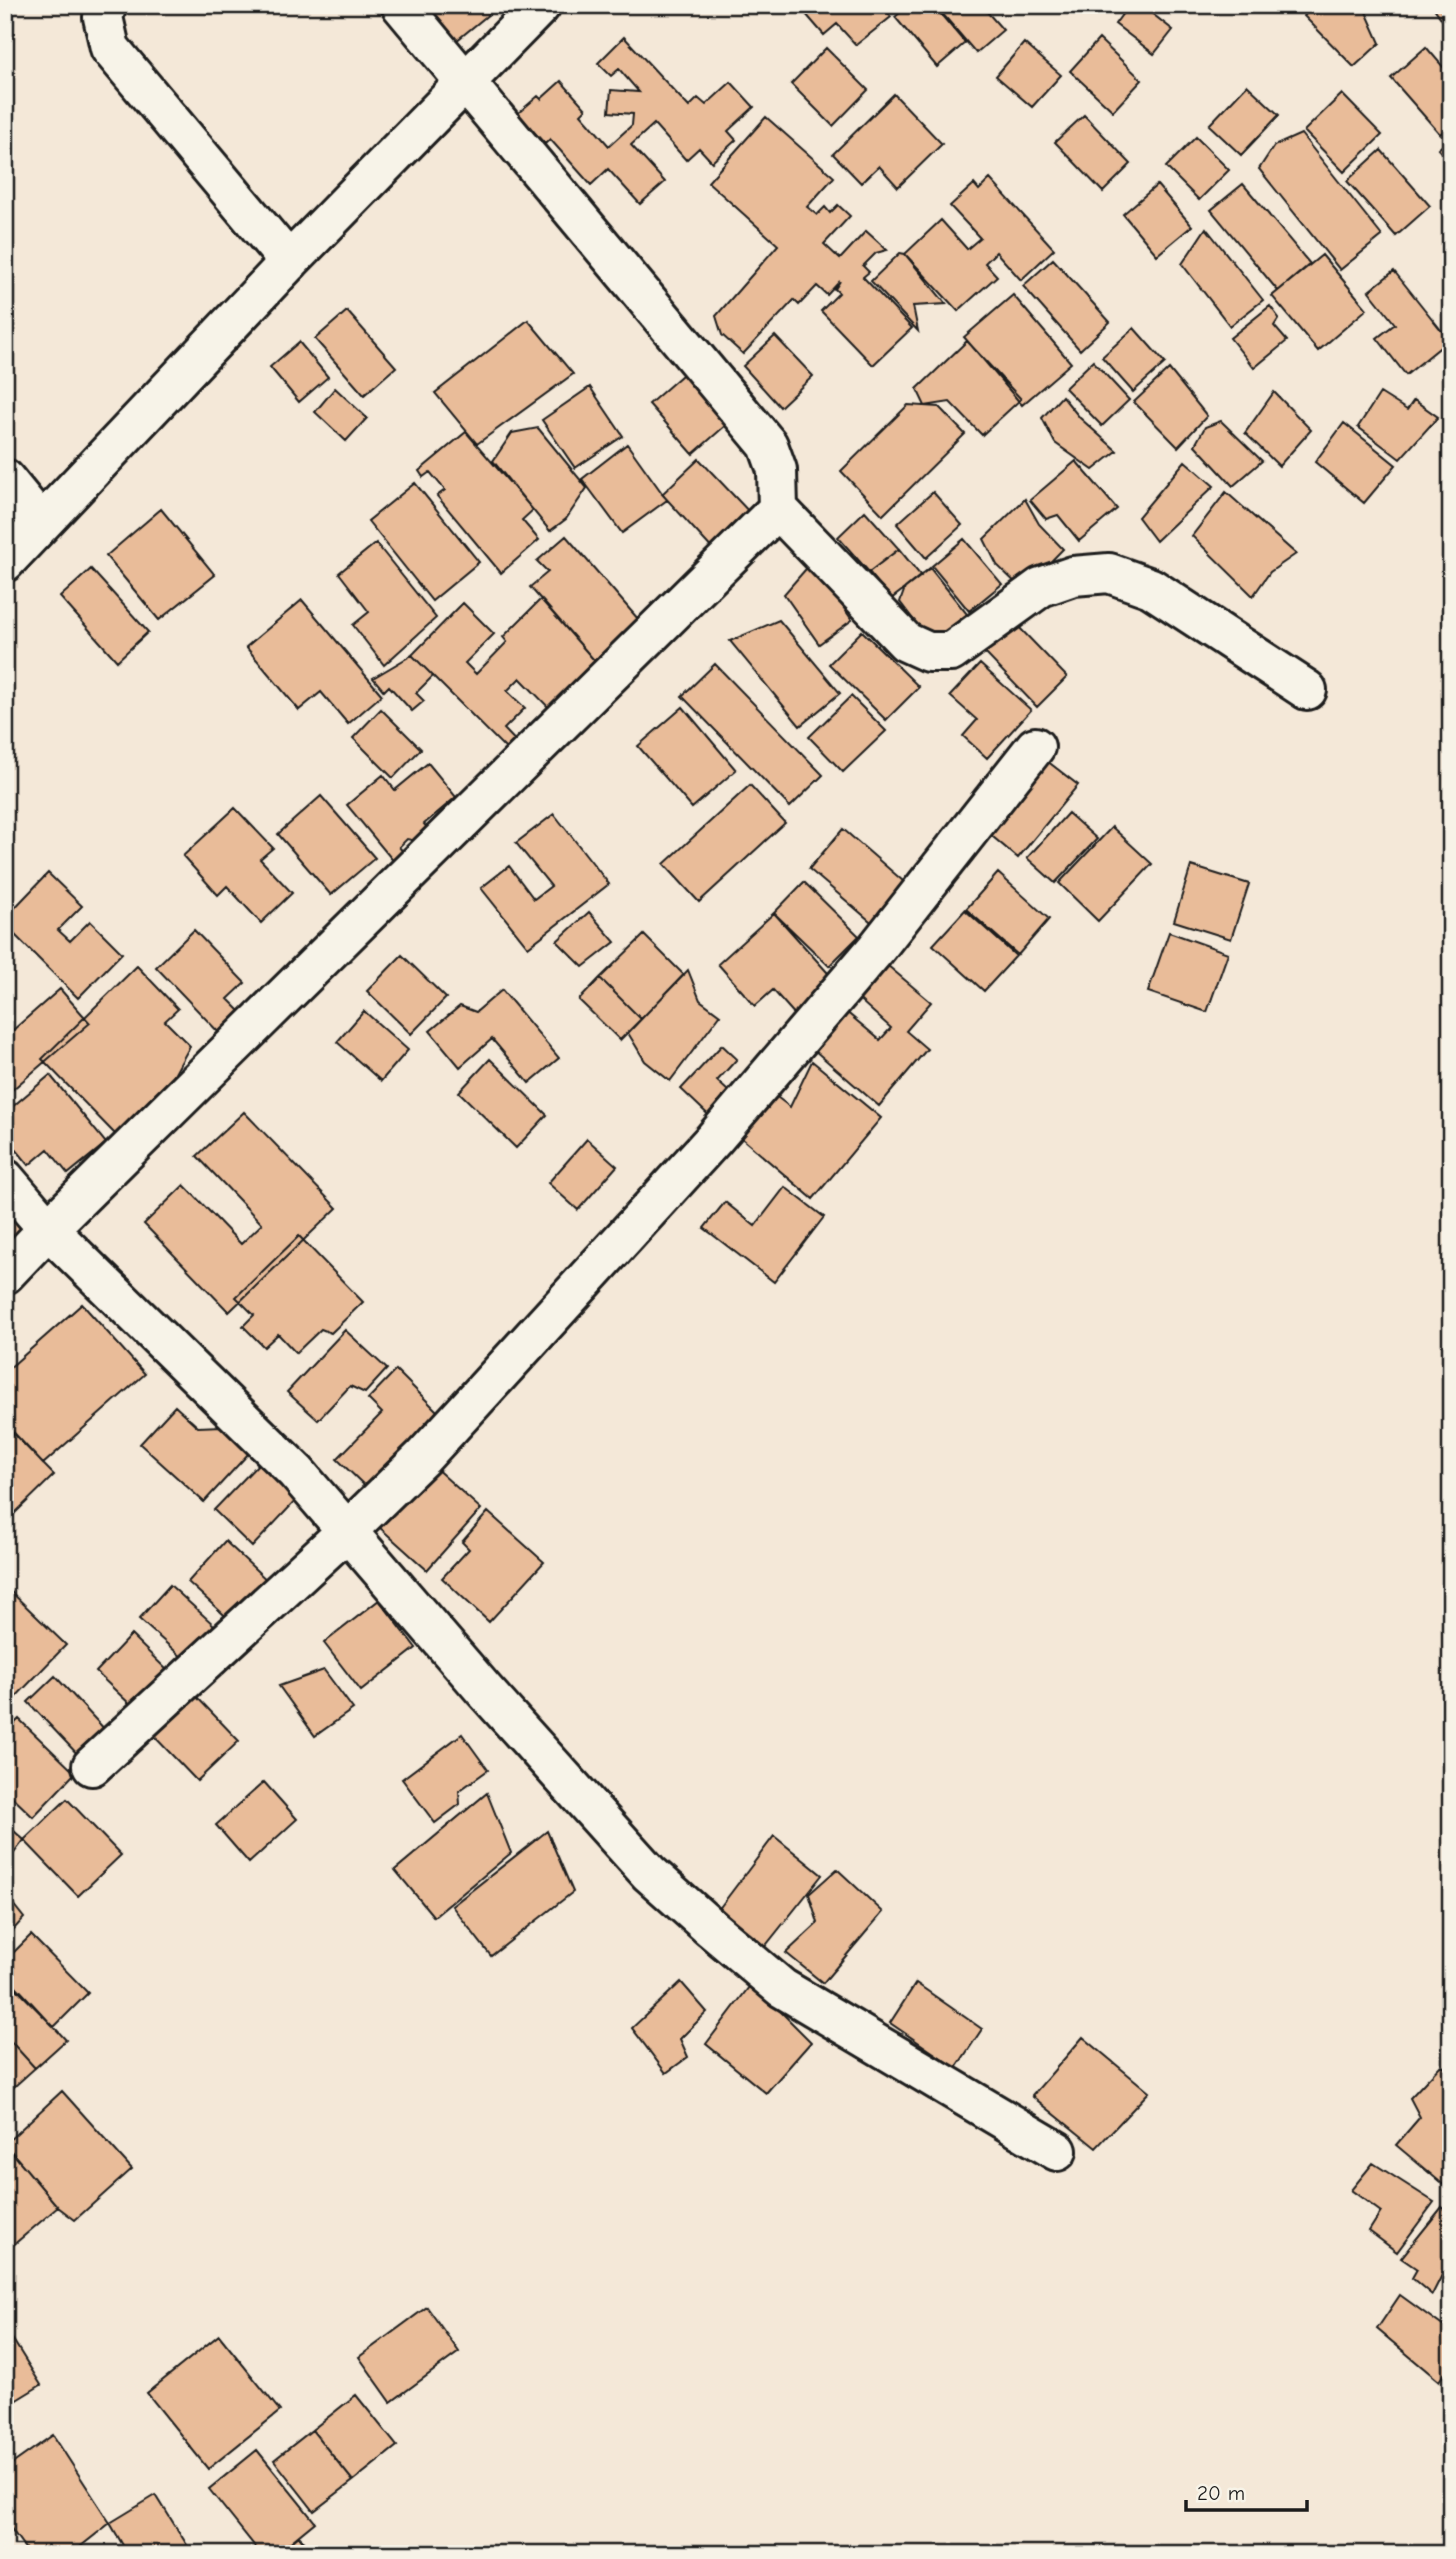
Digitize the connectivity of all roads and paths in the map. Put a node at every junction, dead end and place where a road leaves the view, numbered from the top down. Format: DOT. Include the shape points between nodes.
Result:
graph roads {
  1 [pos="107,5"];
  2 [pos="401,5"];
  3 [pos="541,5"];
  4 [pos="465,83"];
  5 [pos="289,262"];
  6 [pos="5,479"];
  7 [pos="778,509"];
  8 [pos="41,523"];
  9 [pos="5,562"];
  10 [pos="1307,690"];
  11 [pos="1035,747"];
  12 [pos="5,1179"];
  13 [pos="48,1229"];
  14 [pos="5,1275"];
  15 [pos="347,1531"];
  16 [pos="92,1766"];
  17 [pos="1057,2151"];
  1 -- 5 [label="street" via="103,17 110,48"];
  2 -- 4 [label="street"];
  3 -- 4 [label="street"];
  4 -- 5 [label="street"];
  4 -- 7 [label="street" via="768,445 777,470"];
  5 -- 8 [label="street"];
  6 -- 8 [label="street"];
  7 -- 10 [label="street" via="906,642 928,652 951,652 1041,587 1073,576 1109,573 1151,588"];
  7 -- 13 [label="street"];
  8 -- 9 [label="street"];
  11 -- 15 [label="street" via="876,949 714,1139 423,1457"];
  12 -- 13 [label="street"];
  13 -- 14 [label="street"];
  13 -- 15 [label="street" via="296,1472"];
  15 -- 16 [label="street"];
  15 -- 17 [label="street" via="649,1873 712,1929 782,1988"];
}
